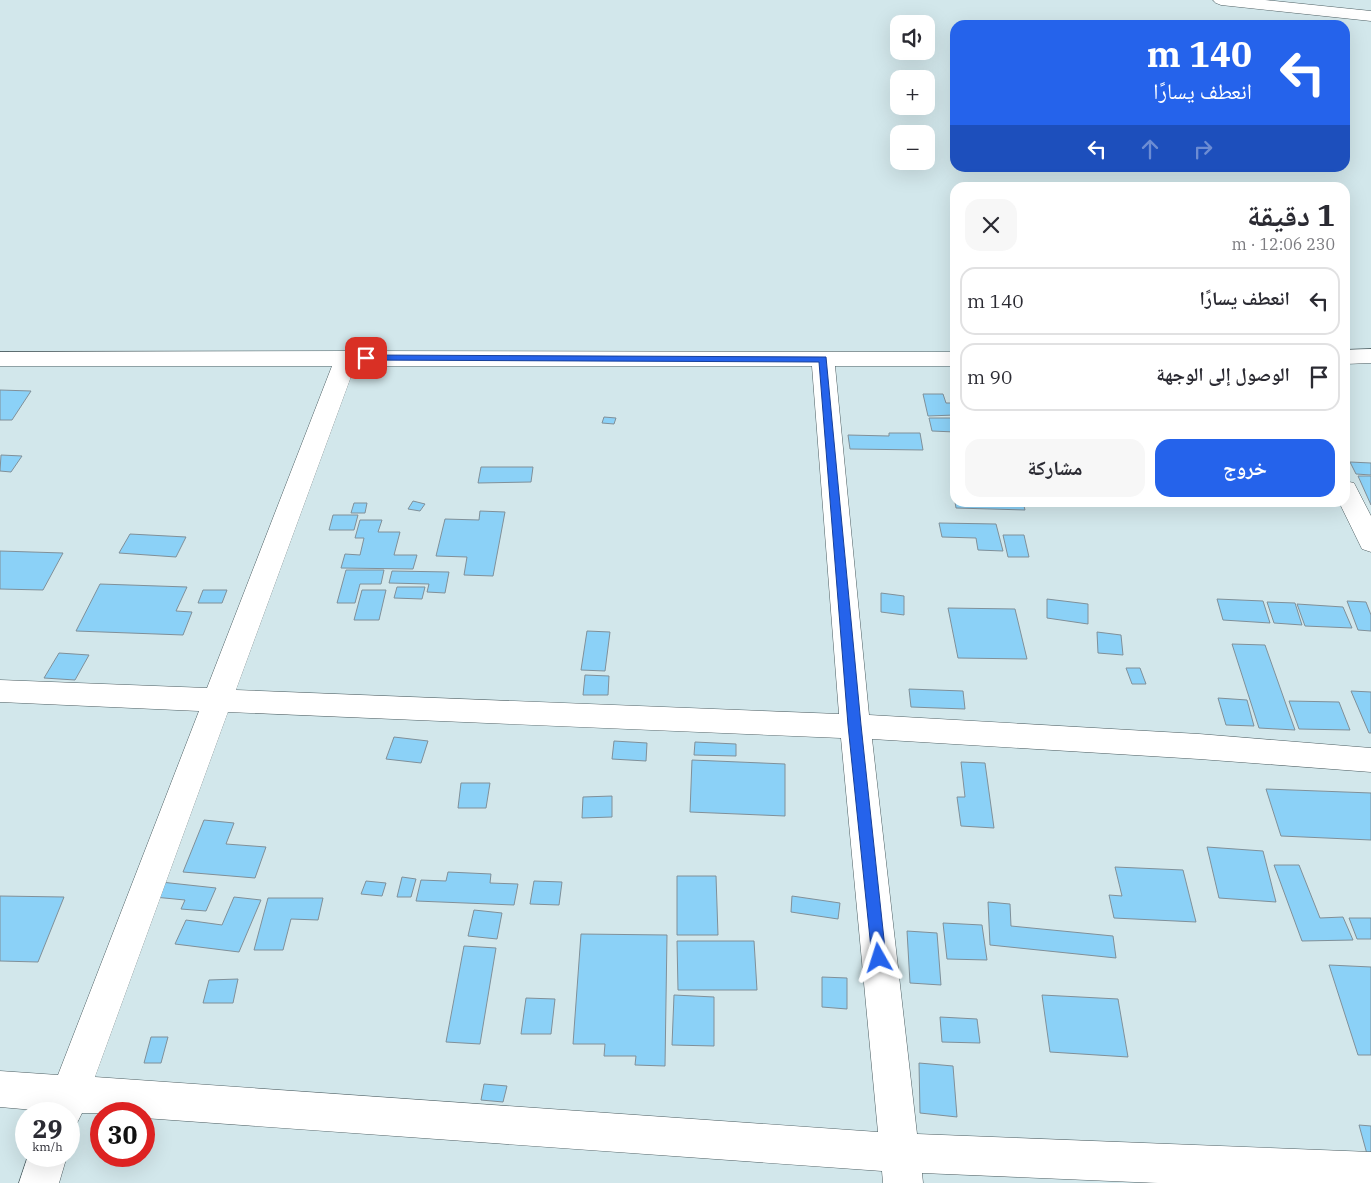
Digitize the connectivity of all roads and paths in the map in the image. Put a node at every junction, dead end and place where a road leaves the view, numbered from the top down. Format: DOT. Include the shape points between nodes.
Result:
graph roads {
  1 [pos="1221,0"];
  2 [pos="1371,16"];
  3 [pos="1371,356"];
  4 [pos="1350,357"];
  5 [pos="346,358"];
  6 [pos="0,359"];
  7 [pos="823,359"];
  8 [pos="950,359"];
  9 [pos="1350,500"];
  10 [pos="1371,544"];
  11 [pos="0,691"];
  12 [pos="217,701"];
  13 [pos="854,725"];
  14 [pos="1371,760"];
  15 [pos="0,1089"];
  16 [pos="54,1102"];
  17 [pos="67,1102"];
  18 [pos="80,1106"];
  19 [pos="44,1167"];
  20 [pos="901,1168"];
  21 [pos="1371,1172"];
  22 [pos="1254,1175"];
  23 [pos="38,1183"];
  1 -- 2 [label="street"];
  3 -- 4 [label="street"];
  5 -- 6 [label="street"];
  5 -- 7 [label="street"];
  5 -- 12 [label="street"];
  7 -- 8 [label="street"];
  7 -- 13 [label="street"];
  9 -- 10 [label="street"];
  11 -- 12 [label="street"];
  12 -- 13 [label="street"];
  12 -- 17 [label="street"];
  13 -- 14 [label="street" via="1280,751"];
  13 -- 20 [label="street"];
  15 -- 16 [label="street"];
  18 -- 20 [label="street"];
  19 -- 23 [label="street"];
  20 -- 22 [label="street"];
  21 -- 22 [label="street"];
}
